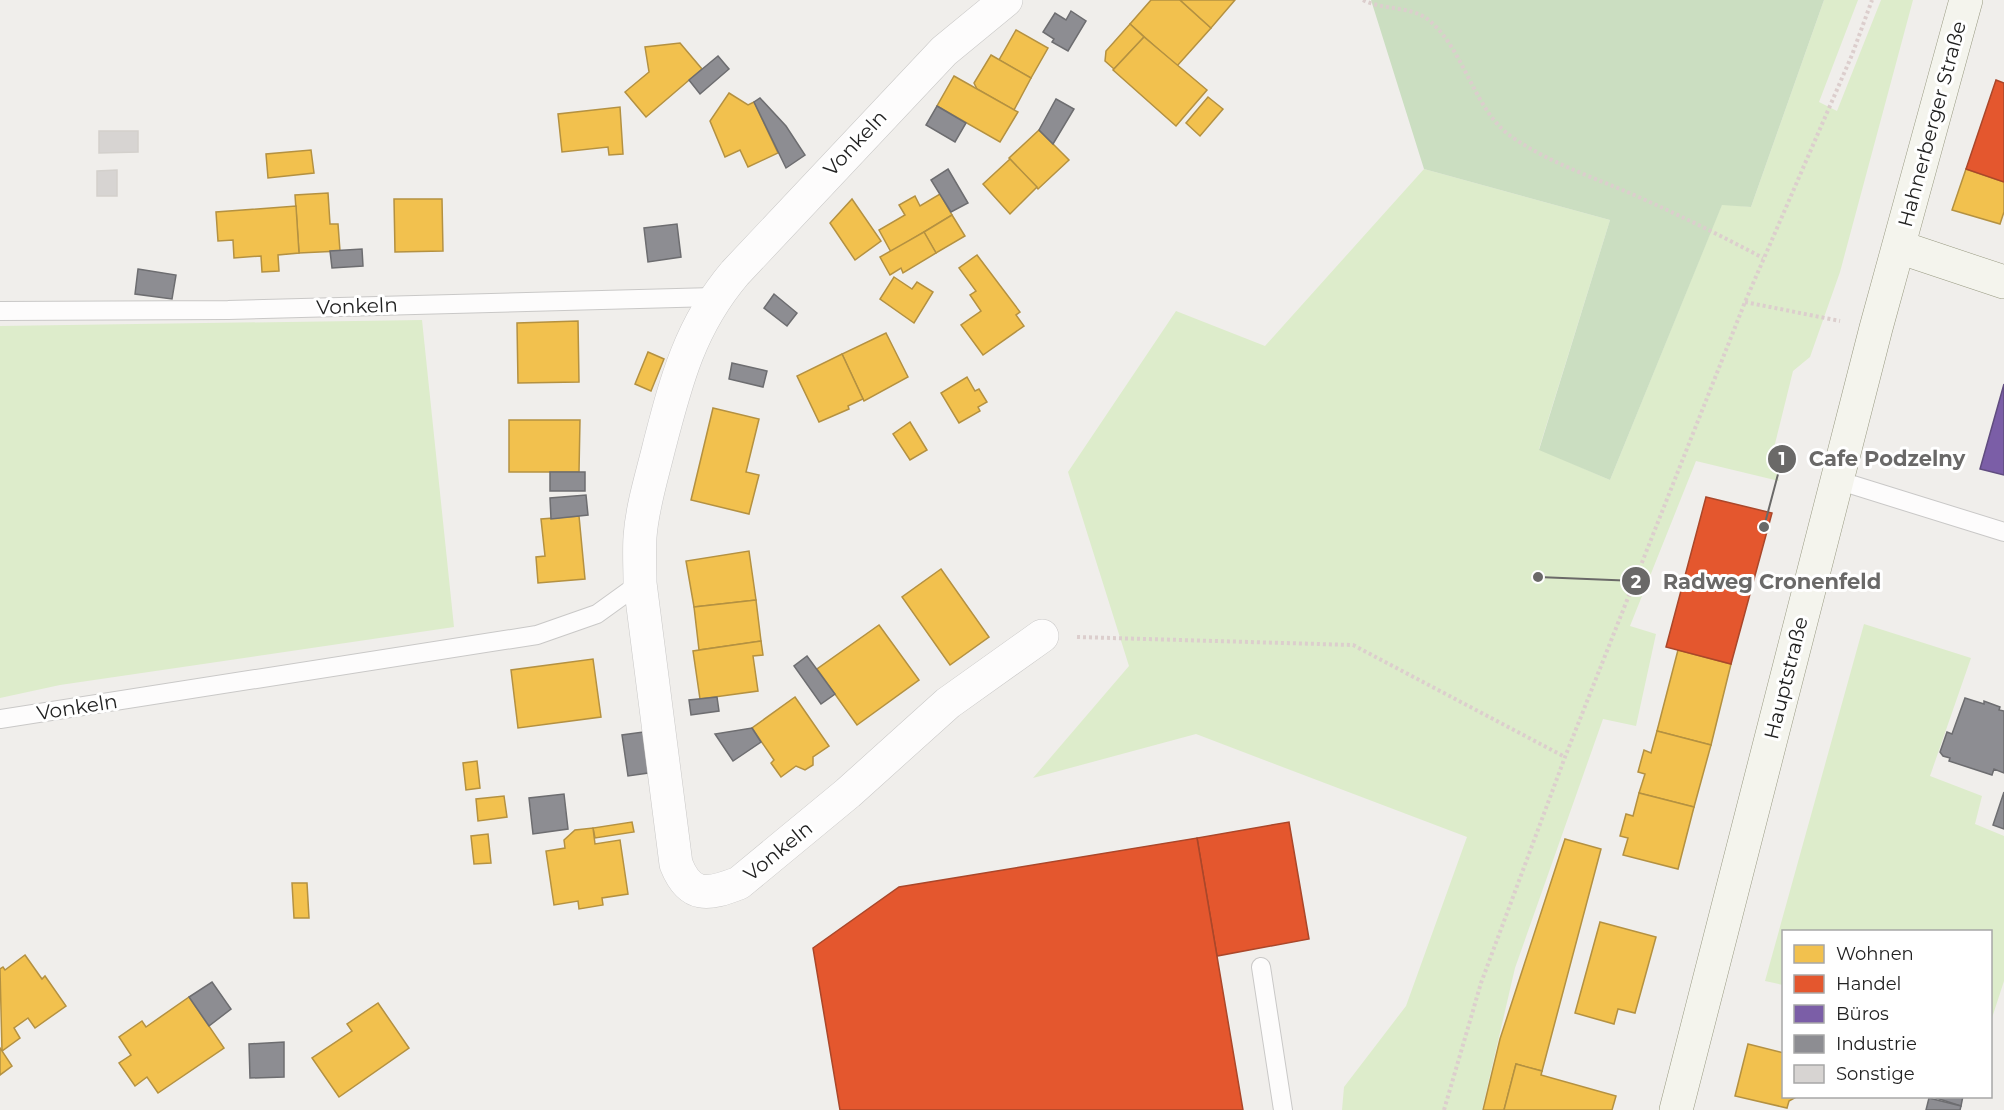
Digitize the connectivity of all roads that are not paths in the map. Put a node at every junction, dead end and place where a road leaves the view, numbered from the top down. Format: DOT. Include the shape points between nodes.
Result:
graph roads {
  1 [pos="1006,0"];
  2 [pos="1966,0"];
  3 [pos="1899,247"];
  4 [pos="2004,282"];
  5 [pos="714,297"];
  6 [pos="0,311"];
  7 [pos="1837,480"];
  8 [pos="2004,532"];
  9 [pos="640,583"];
  10 [pos="1042,636"];
  11 [pos="0,719"];
  12 [pos="1261,967"];
  13 [pos="1283,1110"];
  14 [pos="1676,1110"];
  1 -- 5 [label="street, Vonkeln" via="944,51 890,105"];
  2 -- 3 [label="main road, Hahnerberger Straße"];
  3 -- 4 [label="main road"];
  3 -- 7 [label="main road, Hauptstraße"];
  5 -- 6 [label="lane, Vonkeln" via="228,310"];
  5 -- 9 [label="street, Vonkeln" via="695,331 668,409 640,536"];
  7 -- 8 [label="lane"];
  7 -- 14 [label="main road, Hauptstraße"];
  9 -- 10 [label="street, Vonkeln" via="676,864 683,881 696,891 719,891 739,883 849,793 948,703"];
  9 -- 11 [label="lane, Vonkeln" via="597,614 537,635"];
  12 -- 13 [label="lane"];
}
